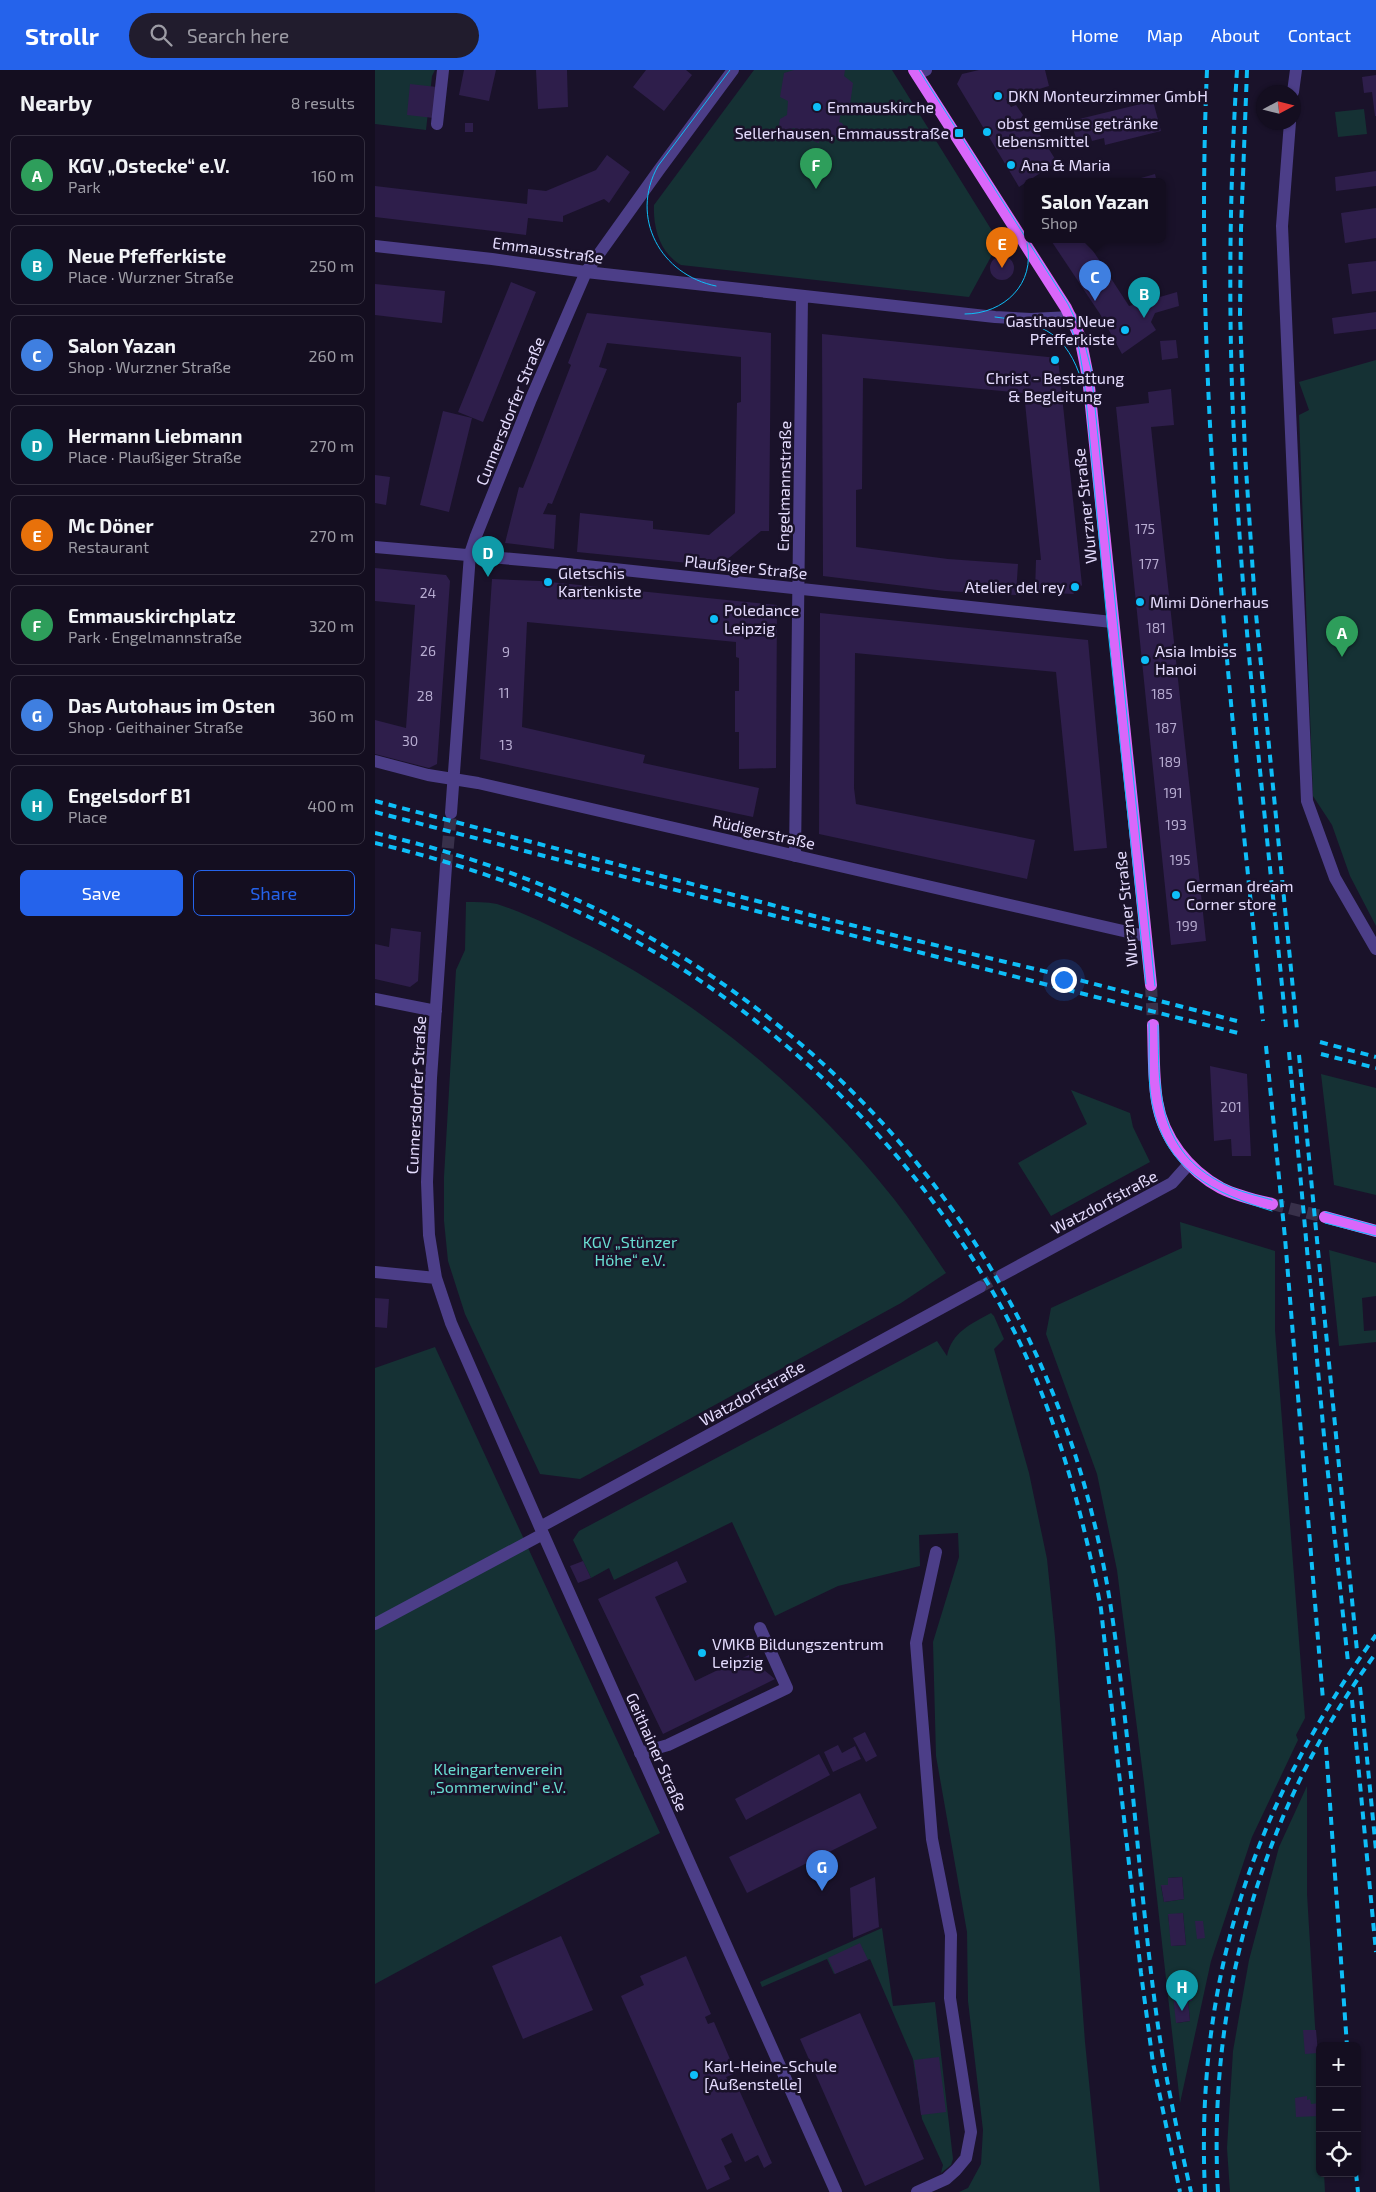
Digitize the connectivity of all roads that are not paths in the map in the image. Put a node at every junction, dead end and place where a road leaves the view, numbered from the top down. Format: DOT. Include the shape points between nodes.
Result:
graph roads {
  1 [pos="443,70"];
  2 [pos="733,70"];
  3 [pos="1296,70"];
  4 [pos="919,71"];
  5 [pos="1294,85"];
  6 [pos="437,124"];
  7 [pos="1291,130"];
  8 [pos="1024,241"];
  9 [pos="1025,243"];
  10 [pos="375,246"];
  11 [pos="586,272"];
  12 [pos="803,296"];
  13 [pos="1071,317"];
  14 [pos="375,546"];
  15 [pos="470,554"];
  16 [pos="799,589"];
  17 [pos="1113,622"];
  18 [pos="375,761"];
  19 [pos="455,780"];
  20 [pos="451,813"];
  21 [pos="795,856"];
  22 [pos="445,866"];
  23 [pos="1145,936"];
  24 [pos="1376,949"];
  25 [pos="1151,985"];
  26 [pos="375,999"];
  27 [pos="436,1011"];
  28 [pos="1153,1024"];
  29 [pos="1189,1164"];
  30 [pos="1272,1204"];
  31 [pos="1325,1217"];
  32 [pos="1376,1231"];
  33 [pos="375,1272"];
  34 [pos="1002,1275"];
  35 [pos="436,1278"];
  36 [pos="980,1287"];
  37 [pos="451,1323"];
  38 [pos="541,1531"];
  39 [pos="936,1552"];
  40 [pos="375,1624"];
  41 [pos="760,1628"];
  42 [pos="640,1753"];
  43 [pos="836,2192"];
  44 [pos="917,2192"];
  1 -- 6 [label="street"];
  2 -- 11 [label="street, Cunnersdorfer Straße"];
  3 -- 5 [label="street"];
  4 -- 8 [label="main road, Wurzner Straße"];
  7 -- 24 [label="street" via="1293,142 1282,226 1307,801 1335,878"];
  9 -- 13 [label="main road, Wurzner Straße"];
  10 -- 11 [label="street, Emmausstraße"];
  11 -- 12 [label="street, Emmausstraße"];
  11 -- 15 [label="street, Cunnersdorfer Straße" via="531,399"];
  12 -- 13 [label="street, Emmausstraße" via="995,317"];
  12 -- 16 [label="street, Engelmannstraße"];
  13 -- 17 [label="main road, Wurzner Straße" via="1083,346 1087,367"];
  14 -- 15 [label="street, Plaußiger Straße"];
  15 -- 16 [label="street, Plaußiger Straße"];
  15 -- 19 [label="street, Cunnersdorfer Straße"];
  16 -- 17 [label="street, Plaußiger Straße"];
  16 -- 21 [label="street, Engelmannstraße"];
  17 -- 23 [label="main road, Wurzner Straße"];
  18 -- 19 [label="street, Rüdigerstraße"];
  19 -- 20 [label="street, Cunnersdorfer Straße"];
  19 -- 21 [label="street, Rüdigerstraße"];
  21 -- 23 [label="street, Rüdigerstraße"];
  22 -- 27 [label="street, Cunnersdorfer Straße"];
  23 -- 25 [label="main road, Wurzner Straße"];
  26 -- 27 [label="street"];
  27 -- 35 [label="street, Cunnersdorfer Straße" via="427,1182 429,1235"];
  28 -- 29 [label="main road" via="1157,1103 1171,1139"];
  29 -- 30 [label="main road" via="1221,1188"];
  29 -- 34 [label="street, Watzdorfstraße" via="1172,1183"];
  31 -- 32 [label="main road"];
  33 -- 35 [label="street"];
  35 -- 37 [label="street, Cunnersdorfer Straße"];
  36 -- 38 [label="street, Watzdorfstraße"];
  37 -- 38 [label="street, Geithainer Straße"];
  38 -- 40 [label="street, Watzdorfstraße"];
  38 -- 42 [label="street, Geithainer Straße"];
  39 -- 44 [label="street" via="916,1643 932,1839 951,1935 950,1998 971,2132 965,2158 956,2170"];
  41 -- 42 [label="street" via="787,1688 668,1746"];
  42 -- 43 [label="street, Geithainer Straße"];
}
